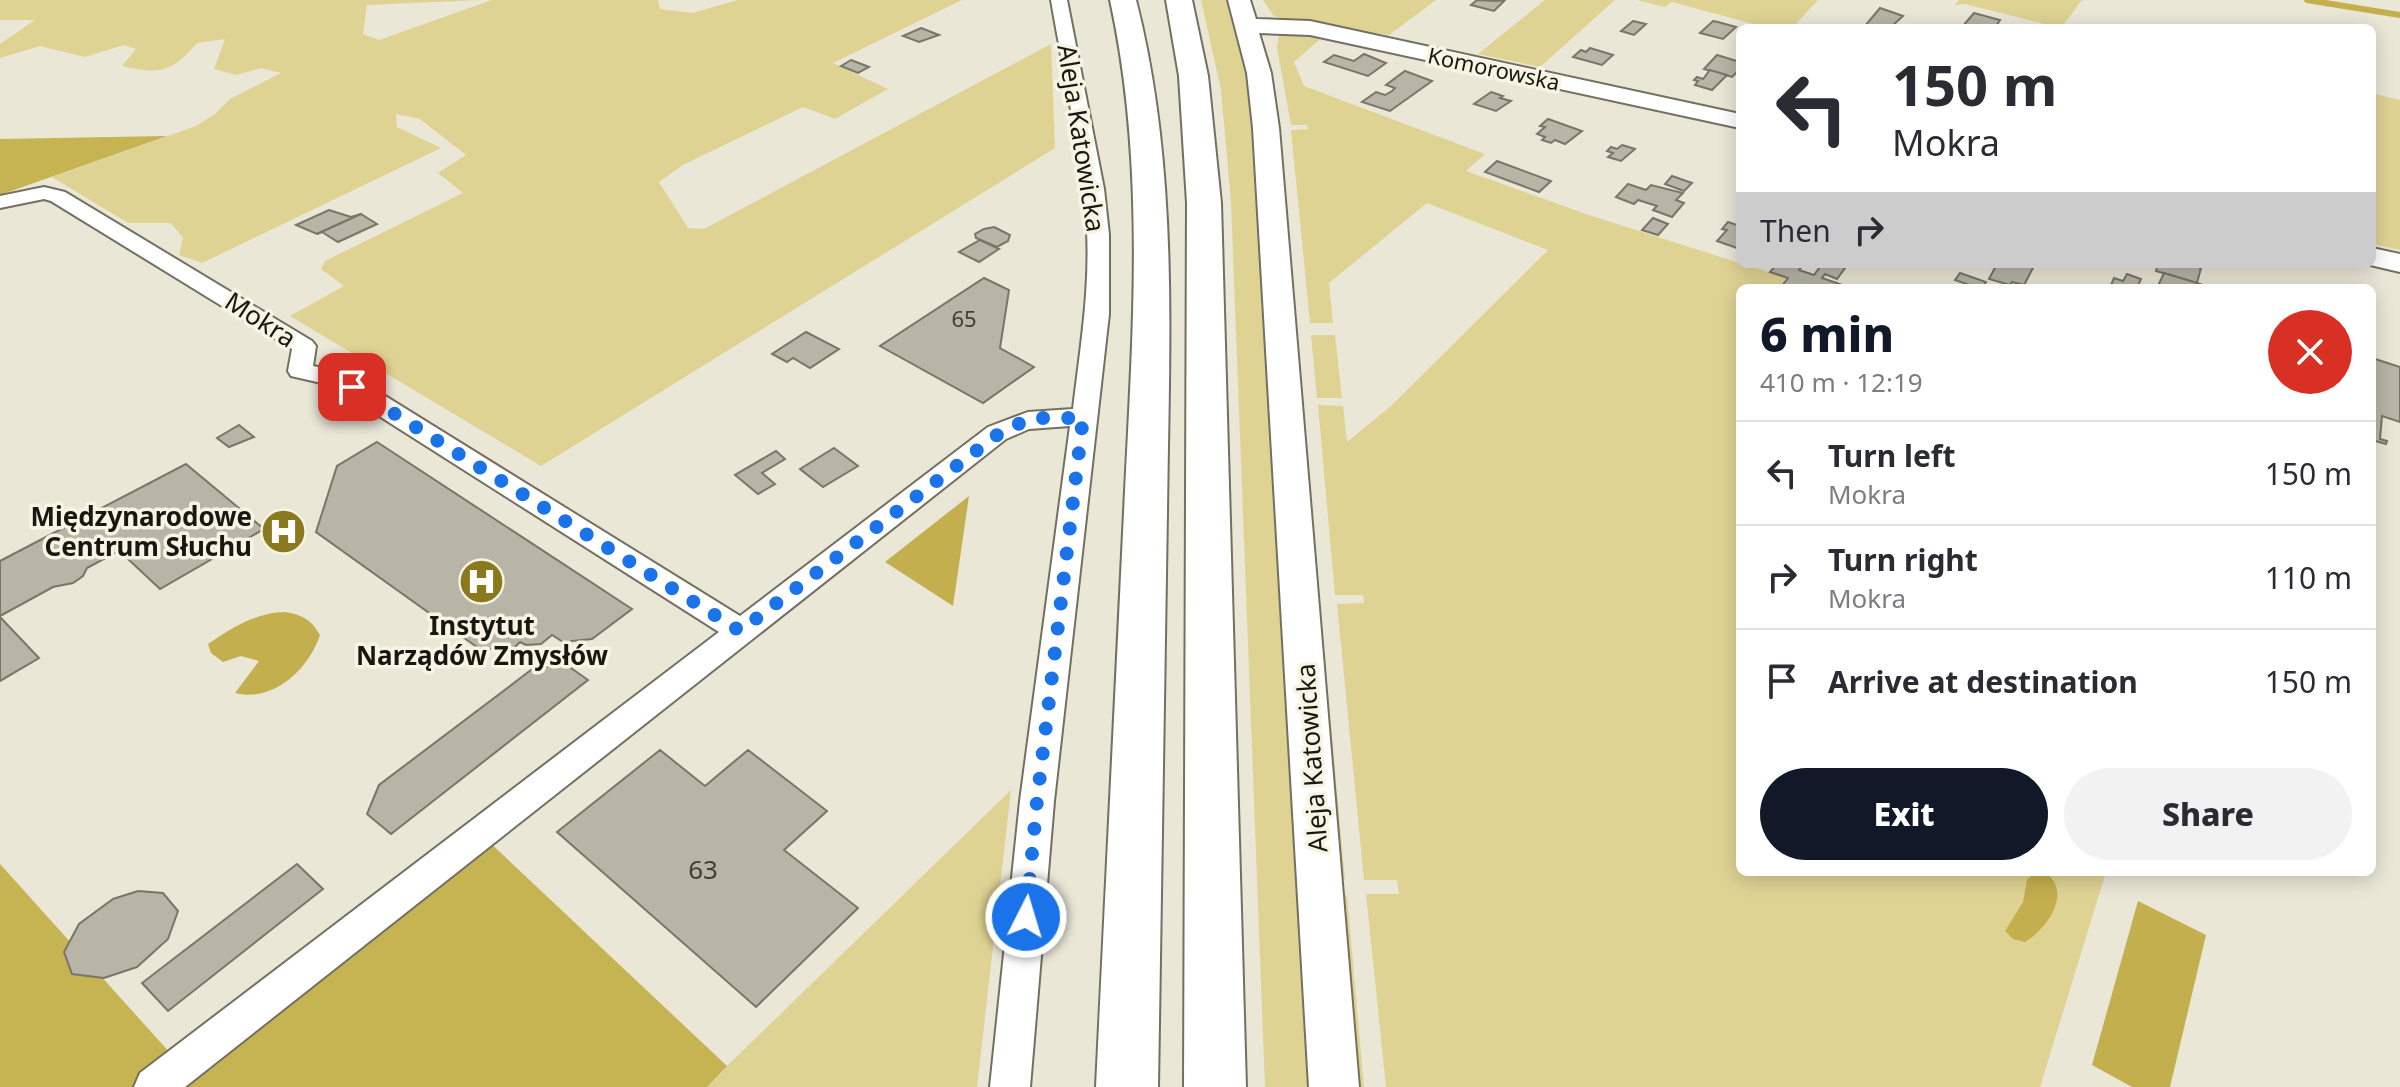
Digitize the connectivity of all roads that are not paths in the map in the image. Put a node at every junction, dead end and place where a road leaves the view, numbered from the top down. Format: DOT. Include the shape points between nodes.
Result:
graph roads {
  1 [pos="1059,0"];
  2 [pos="1123,0"];
  3 [pos="1179,0"];
  4 [pos="1244,13"];
  5 [pos="1736,120"];
  6 [pos="0,202"];
  7 [pos="2376,258"];
  8 [pos="2400,263"];
  9 [pos="1083,418"];
  10 [pos="740,631"];
  11 [pos="154,1087"];
  12 [pos="1010,1087"];
  13 [pos="1127,1087"];
  14 [pos="1215,1087"];
  15 [pos="1334,1087"];
  1 -- 9 [label="street, Aleja Katowicka" via="1098,235 1097,314"];
  2 -- 13 [label="highway" via="1144,115 1153,262"];
  3 -- 14 [label="highway" via="1199,116 1206,247"];
  4 -- 5 [label="street, Komorowska"];
  4 -- 15 [label="street, Aleja Katowicka" via="1266,128"];
  6 -- 10 [label="street, Mokra" via="44,193 58,196 304,346 300,371 352,387"];
  7 -- 8 [label="street"];
  9 -- 10 [label="street" via="1034,418 1005,429"];
  9 -- 12 [label="street, Aleja Katowicka" via="1037,801"];
  10 -- 11 [label="street"];
}
